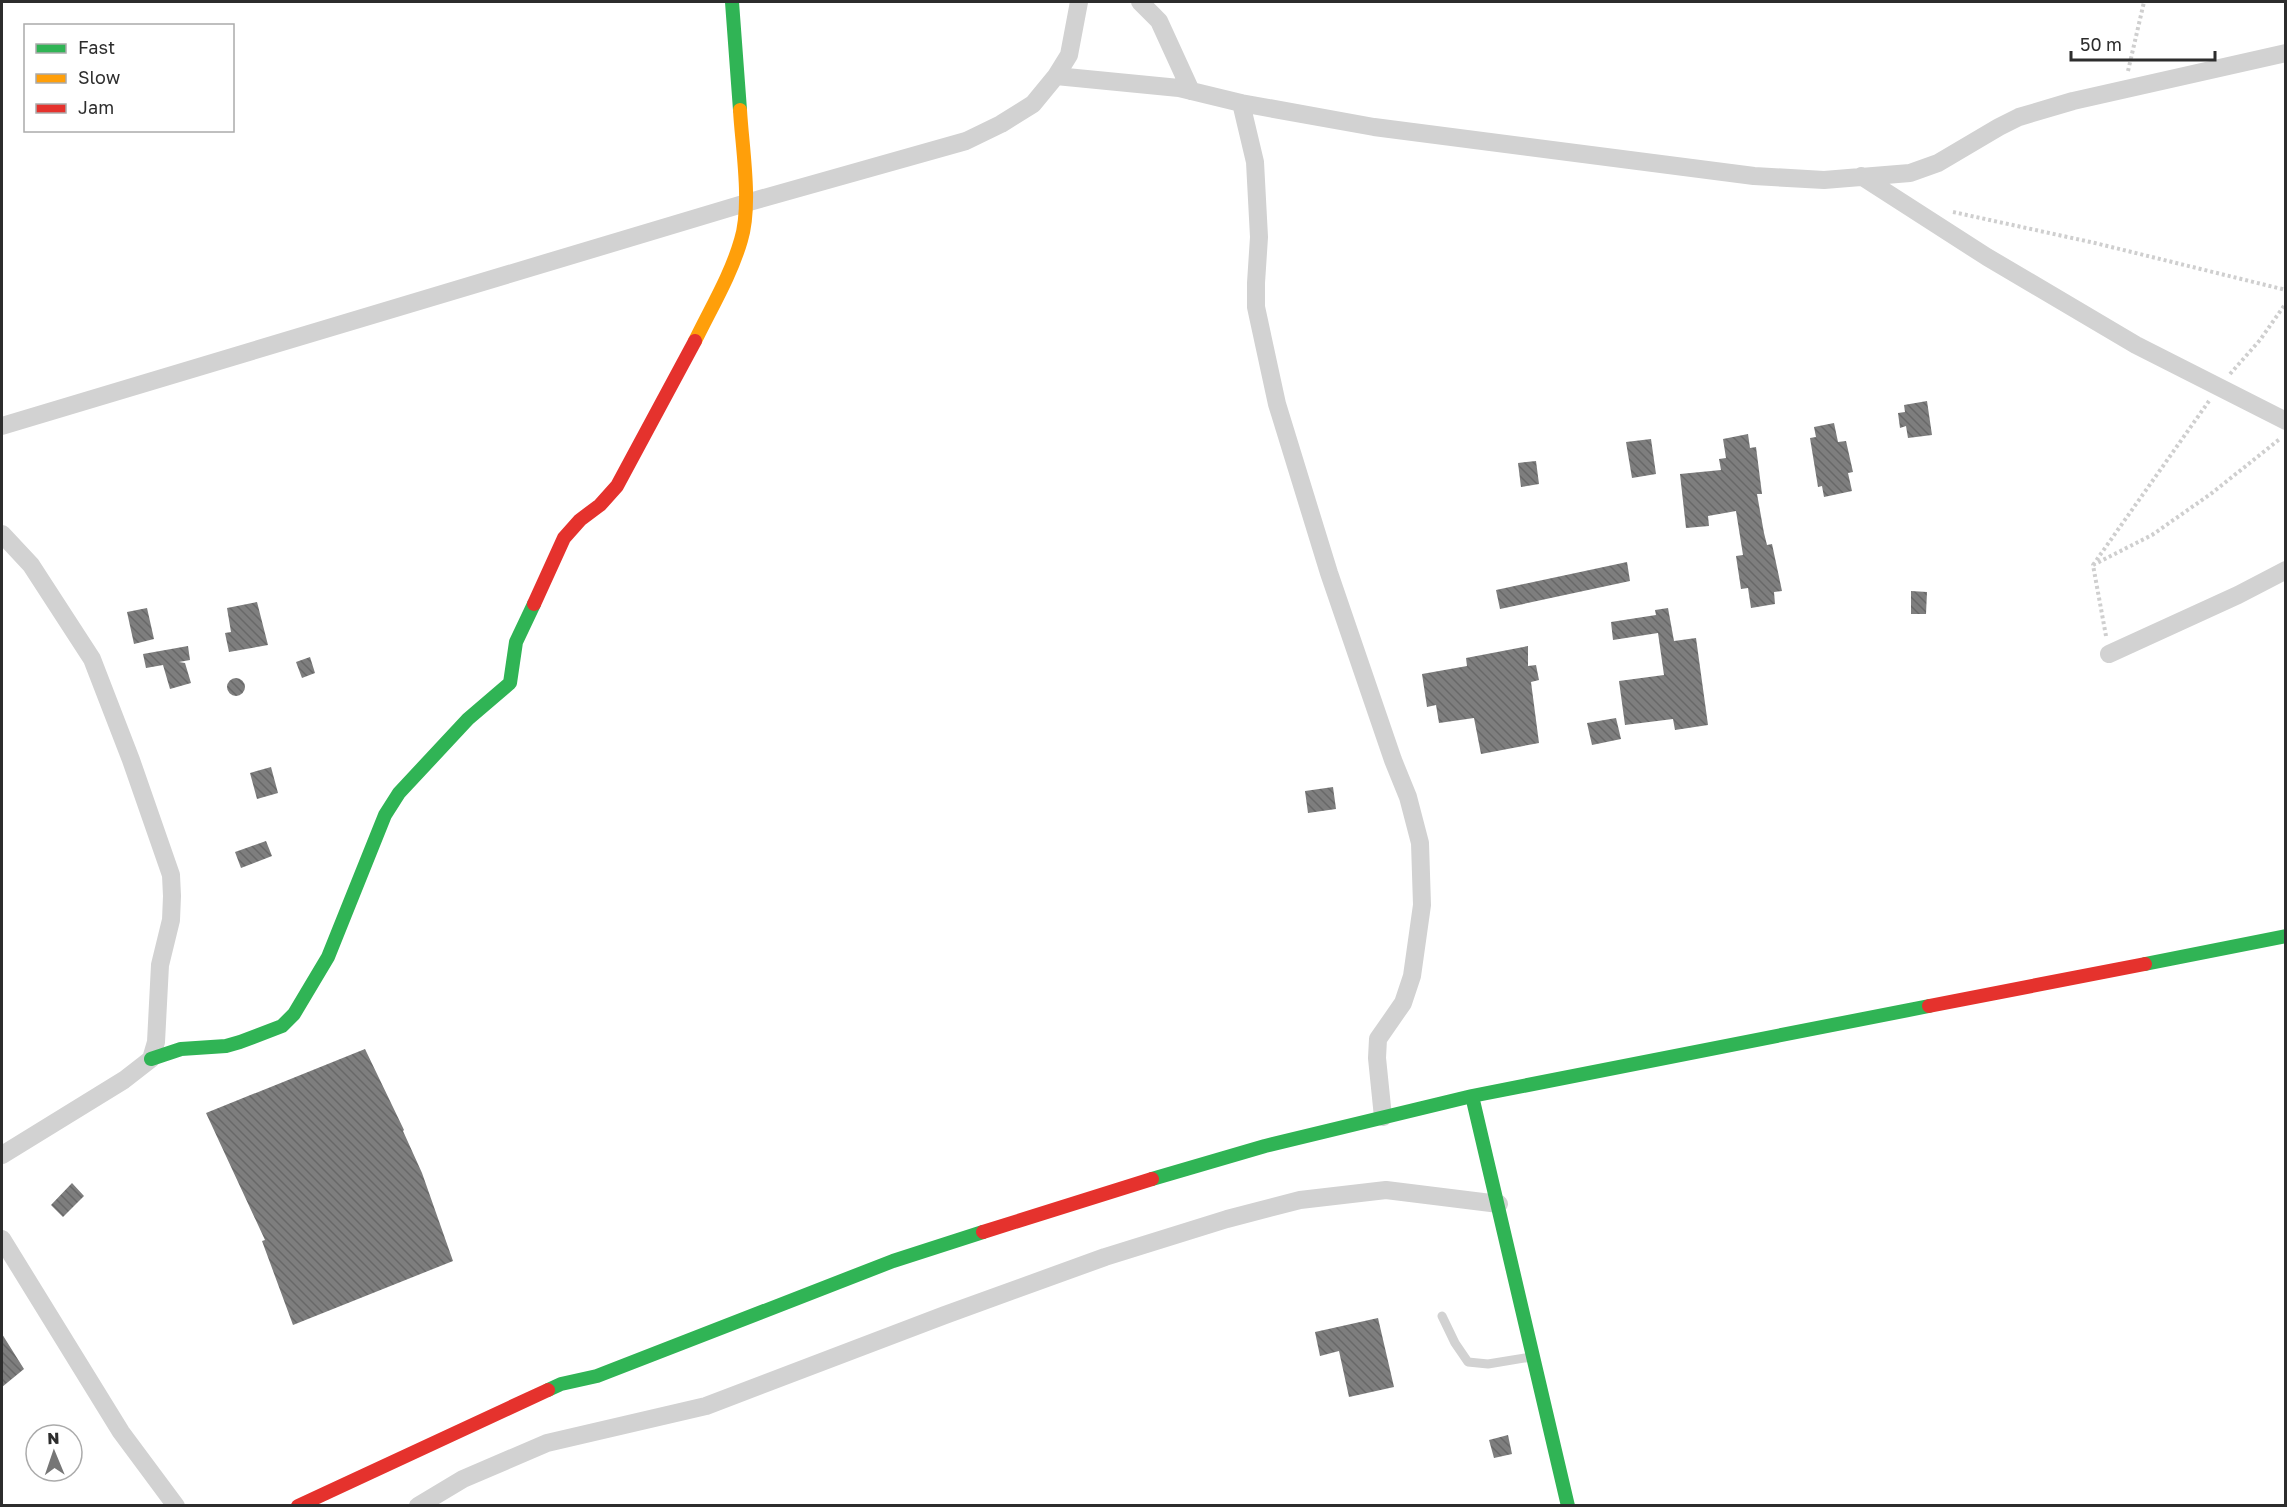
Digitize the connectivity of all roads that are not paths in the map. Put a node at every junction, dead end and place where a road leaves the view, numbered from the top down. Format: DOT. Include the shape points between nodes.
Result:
graph roads {
  1 [pos="732,2"];
  2 [pos="1079,2"];
  3 [pos="1140,2"];
  4 [pos="2286,53"];
  5 [pos="1056,76"];
  6 [pos="1191,91"];
  7 [pos="1241,103"];
  8 [pos="1862,176"];
  9 [pos="746,203"];
  10 [pos="2286,422"];
  11 [pos="2,426"];
  12 [pos="2,534"];
  13 [pos="2286,570"];
  14 [pos="2109,654"];
  15 [pos="2286,936"];
  16 [pos="151,1059"];
  17 [pos="1472,1096"];
  18 [pos="1383,1116"];
  19 [pos="2,1155"];
  20 [pos="1499,1204"];
  21 [pos="2,1239"];
  22 [pos="1442,1316"];
  23 [pos="1533,1356"];
  24 [pos="597,1376"];
  25 [pos="568,1396"];
  26 [pos="176,1506"];
  27 [pos="298,1506"];
  28 [pos="418,1506"];
  29 [pos="1568,1506"];
  1 -- 9 [label="main road"];
  2 -- 5 [label="street" via="1069,55"];
  3 -- 6 [label="street" via="1159,21"];
  4 -- 8 [label="street" via="2073,100 2019,117 1938,163 1910,172"];
  5 -- 6 [label="street"];
  5 -- 9 [label="street" via="1033,104 966,141"];
  6 -- 7 [label="street"];
  7 -- 8 [label="street" via="1374,127 1754,176 1824,180"];
  7 -- 18 [label="street" via="1255,162 1256,307 1277,404 1420,843 1422,905 1412,976 1403,1003 1378,1039"];
  8 -- 10 [label="street" via="2126,339"];
  9 -- 11 [label="street"];
  9 -- 16 [label="main road" via="742,238 728,273 617,486 564,538 516,642 510,683 468,719 399,793 385,815 328,957 294,1014 282,1026 240,1042 181,1049"];
  12 -- 16 [label="street" via="31,565 92,659 171,875 171,920 160,965 156,1042"];
  13 -- 14 [label="street"];
  15 -- 17 [label="main road"];
  16 -- 19 [label="street" via="124,1080"];
  17 -- 18 [label="main road"];
  17 -- 20 [label="main road"];
  18 -- 24 [label="main road" via="1265,1146 989,1228 893,1261"];
  20 -- 23 [label="main road"];
  20 -- 28 [label="street" via="1386,1190 1300,1200 1227,1219 1105,1257 706,1406 547,1443 463,1479"];
  21 -- 26 [label="street" via="121,1432"];
  22 -- 23 [label="lane" via="1468,1362 1488,1364"];
  23 -- 29 [label="main road"];
  24 -- 25 [label="main road"];
  24 -- 27 [label="main road" via="561,1384"];
}
